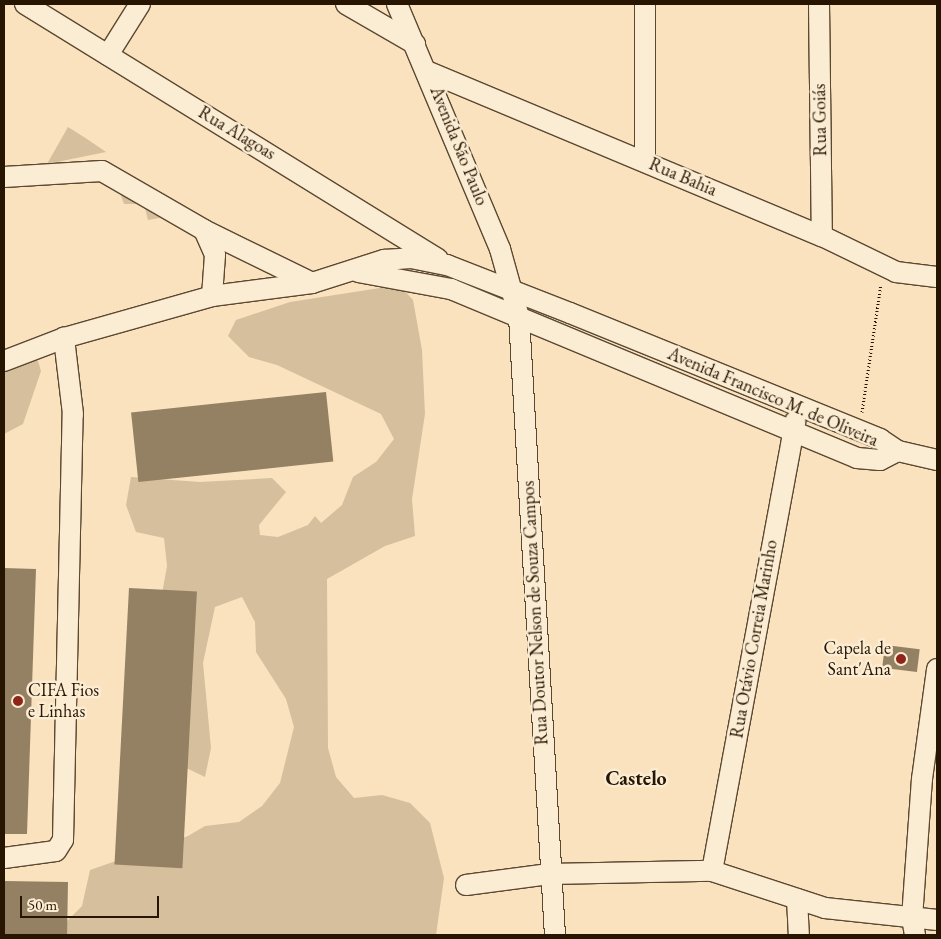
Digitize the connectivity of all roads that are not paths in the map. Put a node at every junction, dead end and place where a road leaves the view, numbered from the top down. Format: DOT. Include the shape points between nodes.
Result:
graph roads {
  1 [pos="26,4"];
  2 [pos="140,4"];
  3 [pos="346,4"];
  4 [pos="397,4"];
  5 [pos="645,4"];
  6 [pos="818,4"];
  7 [pos="415,44"];
  8 [pos="108,55"];
  9 [pos="429,72"];
  10 [pos="645,160"];
  11 [pos="4,177"];
  12 [pos="204,230"];
  13 [pos="822,236"];
  14 [pos="447,265"];
  15 [pos="355,272"];
  16 [pos="937,277"];
  17 [pos="312,283"];
  18 [pos="441,287"];
  19 [pos="514,291"];
  20 [pos="212,296"];
  21 [pos="519,318"];
  22 [pos="64,338"];
  23 [pos="4,361"];
  24 [pos="799,408"];
  25 [pos="792,432"];
  26 [pos="898,452"];
  27 [pos="937,460"];
  28 [pos="937,669"];
  29 [pos="930,779"];
  30 [pos="4,858"];
  31 [pos="712,871"];
  32 [pos="549,874"];
  33 [pos="466,885"];
  34 [pos="797,899"];
  35 [pos="937,920"];
  36 [pos="914,927"];
  37 [pos="554,935"];
  38 [pos="799,935"];
  1 -- 8 [label="street, Rua Alagoas"];
  2 -- 8 [label="street"];
  3 -- 7 [label="street"];
  4 -- 7 [label="street, Avenida São Paulo"];
  5 -- 10 [label="street"];
  6 -- 13 [label="street, Rua Goiás"];
  7 -- 9 [label="street, Avenida São Paulo"];
  8 -- 14 [label="street, Rua Alagoas" via="355,204"];
  9 -- 10 [label="street, Rua Bahia"];
  9 -- 19 [label="street, Avenida São Paulo"];
  10 -- 13 [label="street, Rua Bahia"];
  11 -- 12 [label="street" via="102,171"];
  12 -- 17 [label="street"];
  12 -- 20 [label="street" via="215,255"];
  13 -- 16 [label="street, Rua Bahia" via="884,266"];
  14 -- 15 [label="street, Avenida Francisco M. de Oliveira" via="411,258 384,260"];
  14 -- 18 [label="street"];
  14 -- 19 [label="street, Avenida Francisco M. de Oliveira"];
  15 -- 17 [label="street, Avenida Francisco M. de Oliveira"];
  15 -- 18 [label="street, Avenida Francisco M. de Oliveira"];
  17 -- 20 [label="street, Avenida Francisco M. de Oliveira"];
  18 -- 21 [label="street, Avenida Francisco M. de Oliveira"];
  19 -- 21 [label="street, Rua Doutor Nelson de Souza Campos"];
  19 -- 24 [label="street, Avenida Francisco M. de Oliveira"];
  20 -- 22 [label="street, Avenida Francisco M. de Oliveira"];
  21 -- 25 [label="street, Avenida Francisco M. de Oliveira"];
  21 -- 32 [label="street, Rua Doutor Nelson de Souza Campos"];
  22 -- 23 [label="street, Avenida Francisco M. de Oliveira"];
  22 -- 30 [label="street" via="73,414 63,840 56,851"];
  24 -- 25 [label="street, Rua Otávio Correia Marinho"];
  24 -- 26 [label="street, Avenida Francisco M. de Oliveira"];
  25 -- 26 [label="street, Avenida Francisco M. de Oliveira" via="857,458 880,460"];
  25 -- 31 [label="street, Rua Otávio Correia Marinho"];
  26 -- 27 [label="street"];
  28 -- 29 [label="street"];
  29 -- 36 [label="street"];
  31 -- 32 [label="street"];
  31 -- 34 [label="street"];
  32 -- 33 [label="street"];
  32 -- 37 [label="street, Rua Doutor Nelson de Souza Campos"];
  34 -- 36 [label="street"];
  34 -- 38 [label="street"];
  35 -- 36 [label="street"];
}
